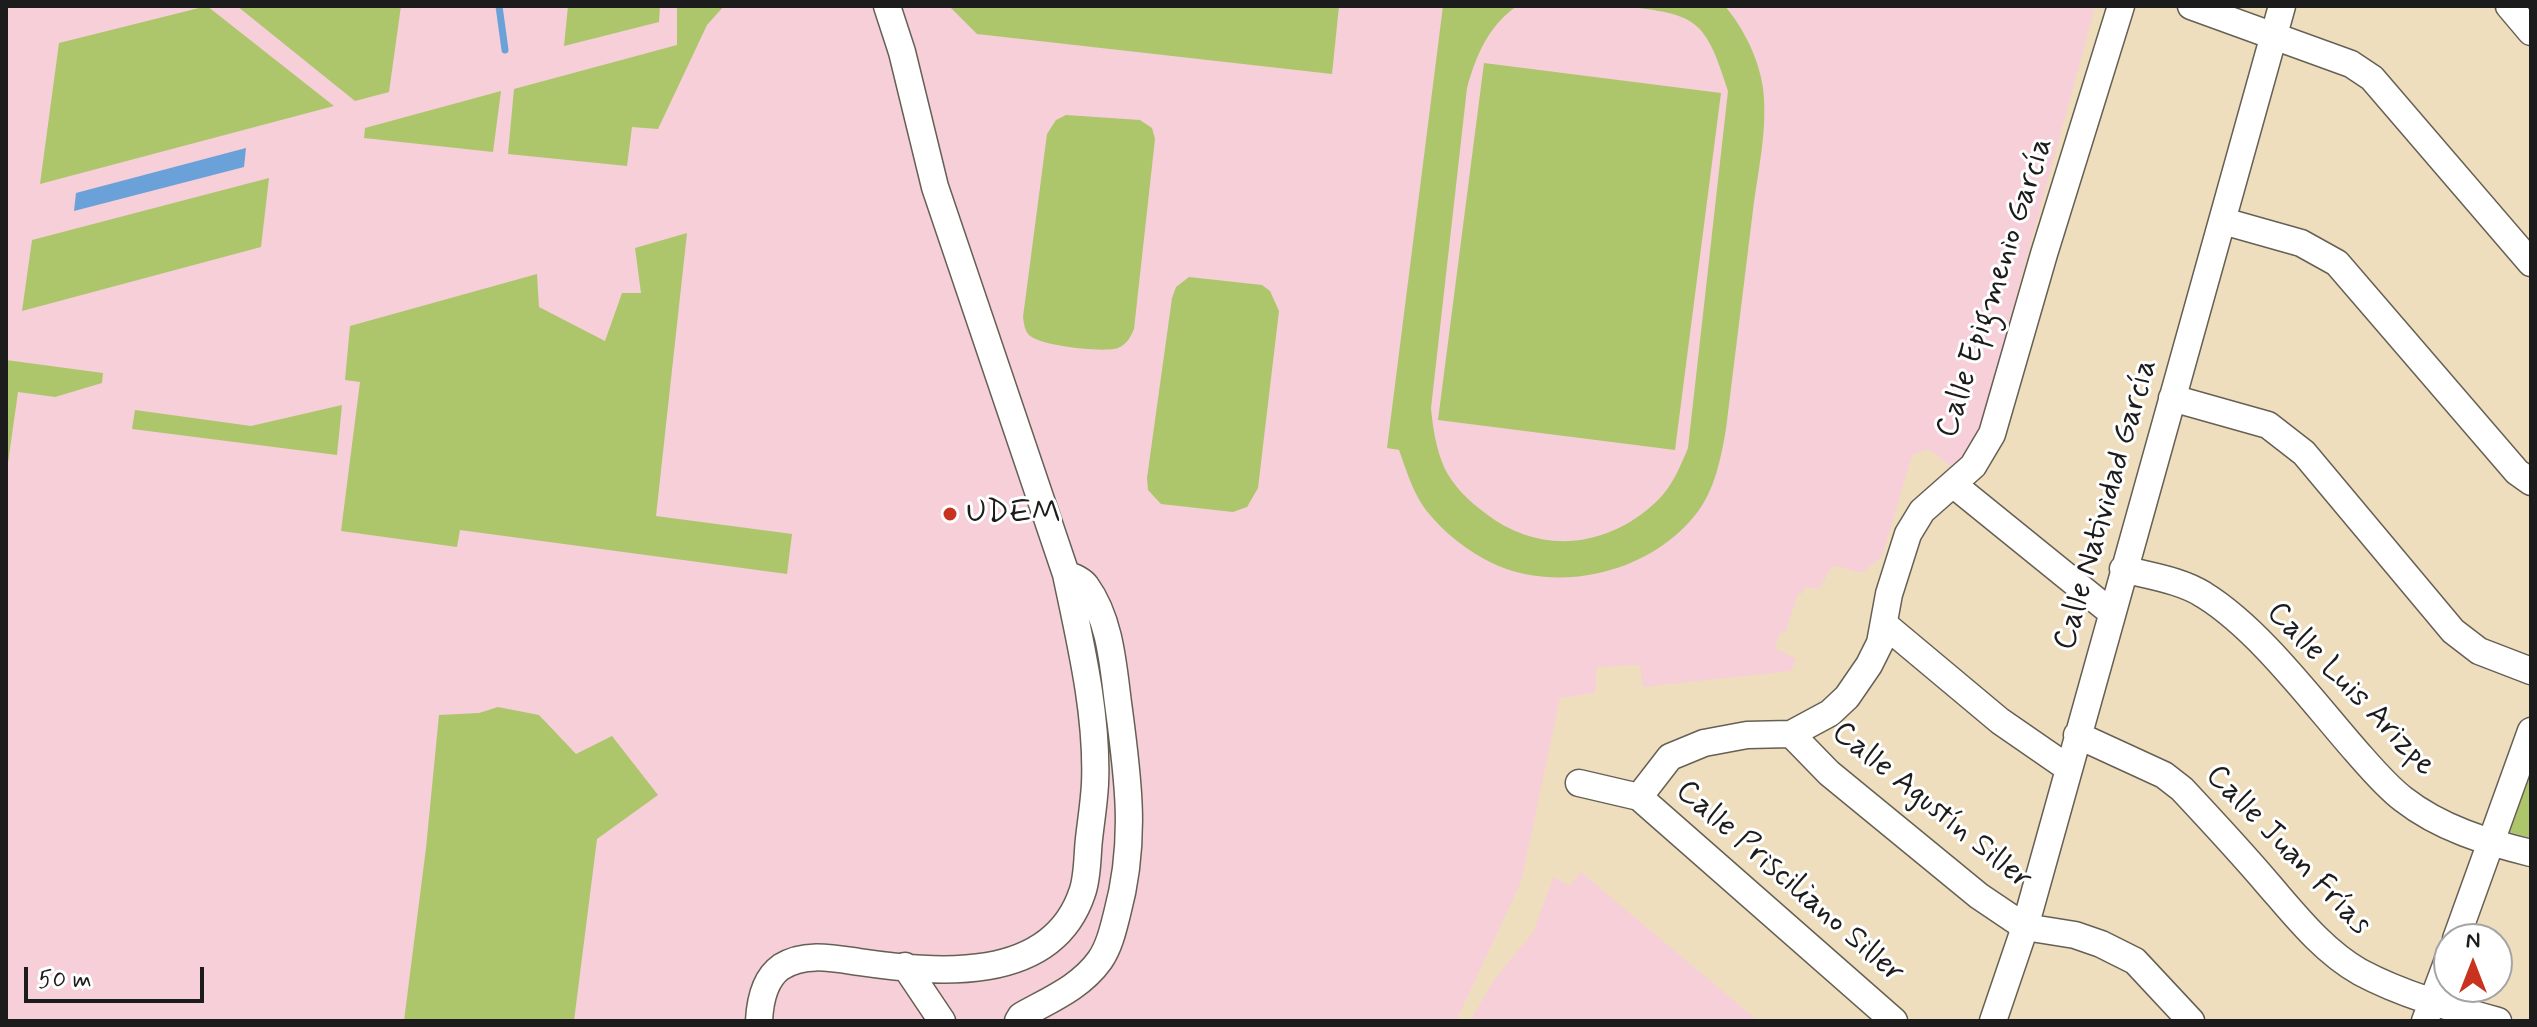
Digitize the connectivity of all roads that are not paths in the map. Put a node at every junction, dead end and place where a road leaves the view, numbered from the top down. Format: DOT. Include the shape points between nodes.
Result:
graph roads {
  1 [pos="887,6"];
  2 [pos="2121,6"];
  3 [pos="2191,6"];
  4 [pos="2282,6"];
  5 [pos="2509,6"];
  6 [pos="2531,32"];
  7 [pos="2273,35"];
  8 [pos="2223,221"];
  9 [pos="2531,263"];
  10 [pos="2172,398"];
  11 [pos="2531,482"];
  12 [pos="1954,485"];
  13 [pos="2123,569"];
  14 [pos="1066,574"];
  15 [pos="2112,613"];
  16 [pos="1884,624"];
  17 [pos="2531,671"];
  18 [pos="2531,731"];
  19 [pos="1791,734"];
  20 [pos="2077,735"];
  21 [pos="2068,768"];
  22 [pos="1579,783"];
  23 [pos="1639,797"];
  24 [pos="2491,843"];
  25 [pos="2531,853"];
  26 [pos="2462,923"];
  27 [pos="2025,927"];
  28 [pos="905,966"];
  29 [pos="2429,1012"];
  30 [pos="759,1021"];
  31 [pos="942,1021"];
  32 [pos="1018,1021"];
  33 [pos="1894,1021"];
  34 [pos="1993,1021"];
  35 [pos="2191,1021"];
  36 [pos="2498,1021"];
  1 -- 14 [label="street" via="935,187"];
  2 -- 12 [label="street, Calle Epigmenio García" via="1992,434"];
  3 -- 7 [label="street"];
  4 -- 7 [label="street, Calle Natividad García"];
  5 -- 6 [label="street"];
  7 -- 8 [label="street, Calle Natividad García"];
  7 -- 9 [label="street" via="2351,64 2372,78"];
  8 -- 10 [label="street, Calle Natividad García"];
  8 -- 11 [label="street" via="2301,243 2337,263"];
  10 -- 13 [label="street, Calle Natividad García"];
  10 -- 17 [label="street" via="2268,425 2304,453 2453,631 2479,651"];
  12 -- 15 [label="street"];
  12 -- 16 [label="street, Calle Epigmenio García" via="1922,511 1908,534"];
  13 -- 15 [label="street, Calle Natividad García"];
  13 -- 24 [label="street, Calle Luis Arizpe" via="2202,593 2224,609 2402,798 2424,814"];
  14 -- 28 [label="street" via="1089,695 1095,783 1083,892 1069,919 1043,948 1019,960 976,968"];
  14 -- 32 [label="street" via="1085,583 1107,630 1130,788 1130,849 1123,893 1101,959 1083,979"];
  15 -- 20 [label="street, Calle Natividad García"];
  16 -- 19 [label="street, Calle Epigmenio García" via="1869,665 1847,697"];
  16 -- 21 [label="street" via="2000,721"];
  18 -- 24 [label="street"];
  19 -- 23 [label="street, Calle Epigmenio García" via="1704,743 1670,757"];
  19 -- 27 [label="street, Calle Agustín Siller" via="1863,802"];
  20 -- 21 [label="street, Calle Natividad García"];
  20 -- 29 [label="street, Calle Juan Frías" via="2164,775 2182,789 2328,948"];
  21 -- 27 [label="street, Calle Natividad García"];
  22 -- 23 [label="street"];
  23 -- 33 [label="street, Calle Prisciliano Siller"];
  24 -- 25 [label="street, Calle Luis Arizpe"];
  24 -- 26 [label="street"];
  27 -- 34 [label="street, Calle Natividad García"];
  27 -- 35 [label="street, Calle Agustín Siller" via="2075,935 2135,961"];
  28 -- 30 [label="street" via="819,957 796,960 779,968 767,983"];
  28 -- 31 [label="street"];
  29 -- 36 [label="street, Calle Juan Frías"];
}
